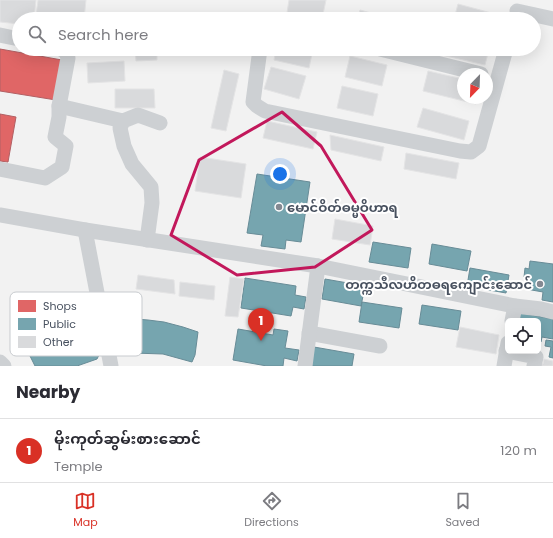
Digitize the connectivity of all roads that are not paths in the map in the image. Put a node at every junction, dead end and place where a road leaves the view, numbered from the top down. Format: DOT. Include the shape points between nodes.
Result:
graph roads {
  1 [pos="541,17"];
  2 [pos="553,20"];
  3 [pos="0,35"];
  4 [pos="12,38"];
  5 [pos="67,56"];
  6 [pos="259,56"];
  7 [pos="408,56"];
  8 [pos="503,56"];
  9 [pos="457,68"];
  10 [pos="493,77"];
  11 [pos="488,104"];
  12 [pos="59,106"];
  13 [pos="123,121"];
  14 [pos="160,123"];
  15 [pos="0,169"];
  16 [pos="0,215"];
  17 [pos="85,230"];
  18 [pos="147,240"];
  19 [pos="318,266"];
  20 [pos="97,292"];
  21 [pos="516,306"];
  22 [pos="553,312"];
  23 [pos="513,318"];
  24 [pos="310,333"];
  25 [pos="380,346"];
  26 [pos="514,354"];
  27 [pos="109,356"];
  28 [pos="0,362"];
  29 [pos="4,366"];
  30 [pos="111,366"];
  31 [pos="305,366"];
  32 [pos="534,366"];
  1 -- 2 [label="street"];
  3 -- 4 [label="street"];
  5 -- 12 [label="street"];
  6 -- 11 [label="street" via="253,102 265,111 471,152 480,146"];
  7 -- 9 [label="street"];
  8 -- 10 [label="street"];
  12 -- 13 [label="street"];
  12 -- 15 [label="street" via="55,137 66,146 62,167 44,178"];
  13 -- 14 [label="street" via="138,116"];
  13 -- 18 [label="street" via="120,128 124,146 132,164 151,188 152,203"];
  16 -- 17 [label="street"];
  17 -- 18 [label="street"];
  17 -- 20 [label="street"];
  18 -- 19 [label="street"];
  19 -- 21 [label="street"];
  19 -- 24 [label="street"];
  21 -- 22 [label="street"];
  21 -- 23 [label="street"];
  24 -- 25 [label="street"];
  24 -- 31 [label="street"];
  26 -- 32 [label="street" via="536,357"];
  27 -- 30 [label="street"];
  28 -- 29 [label="street"];
}
